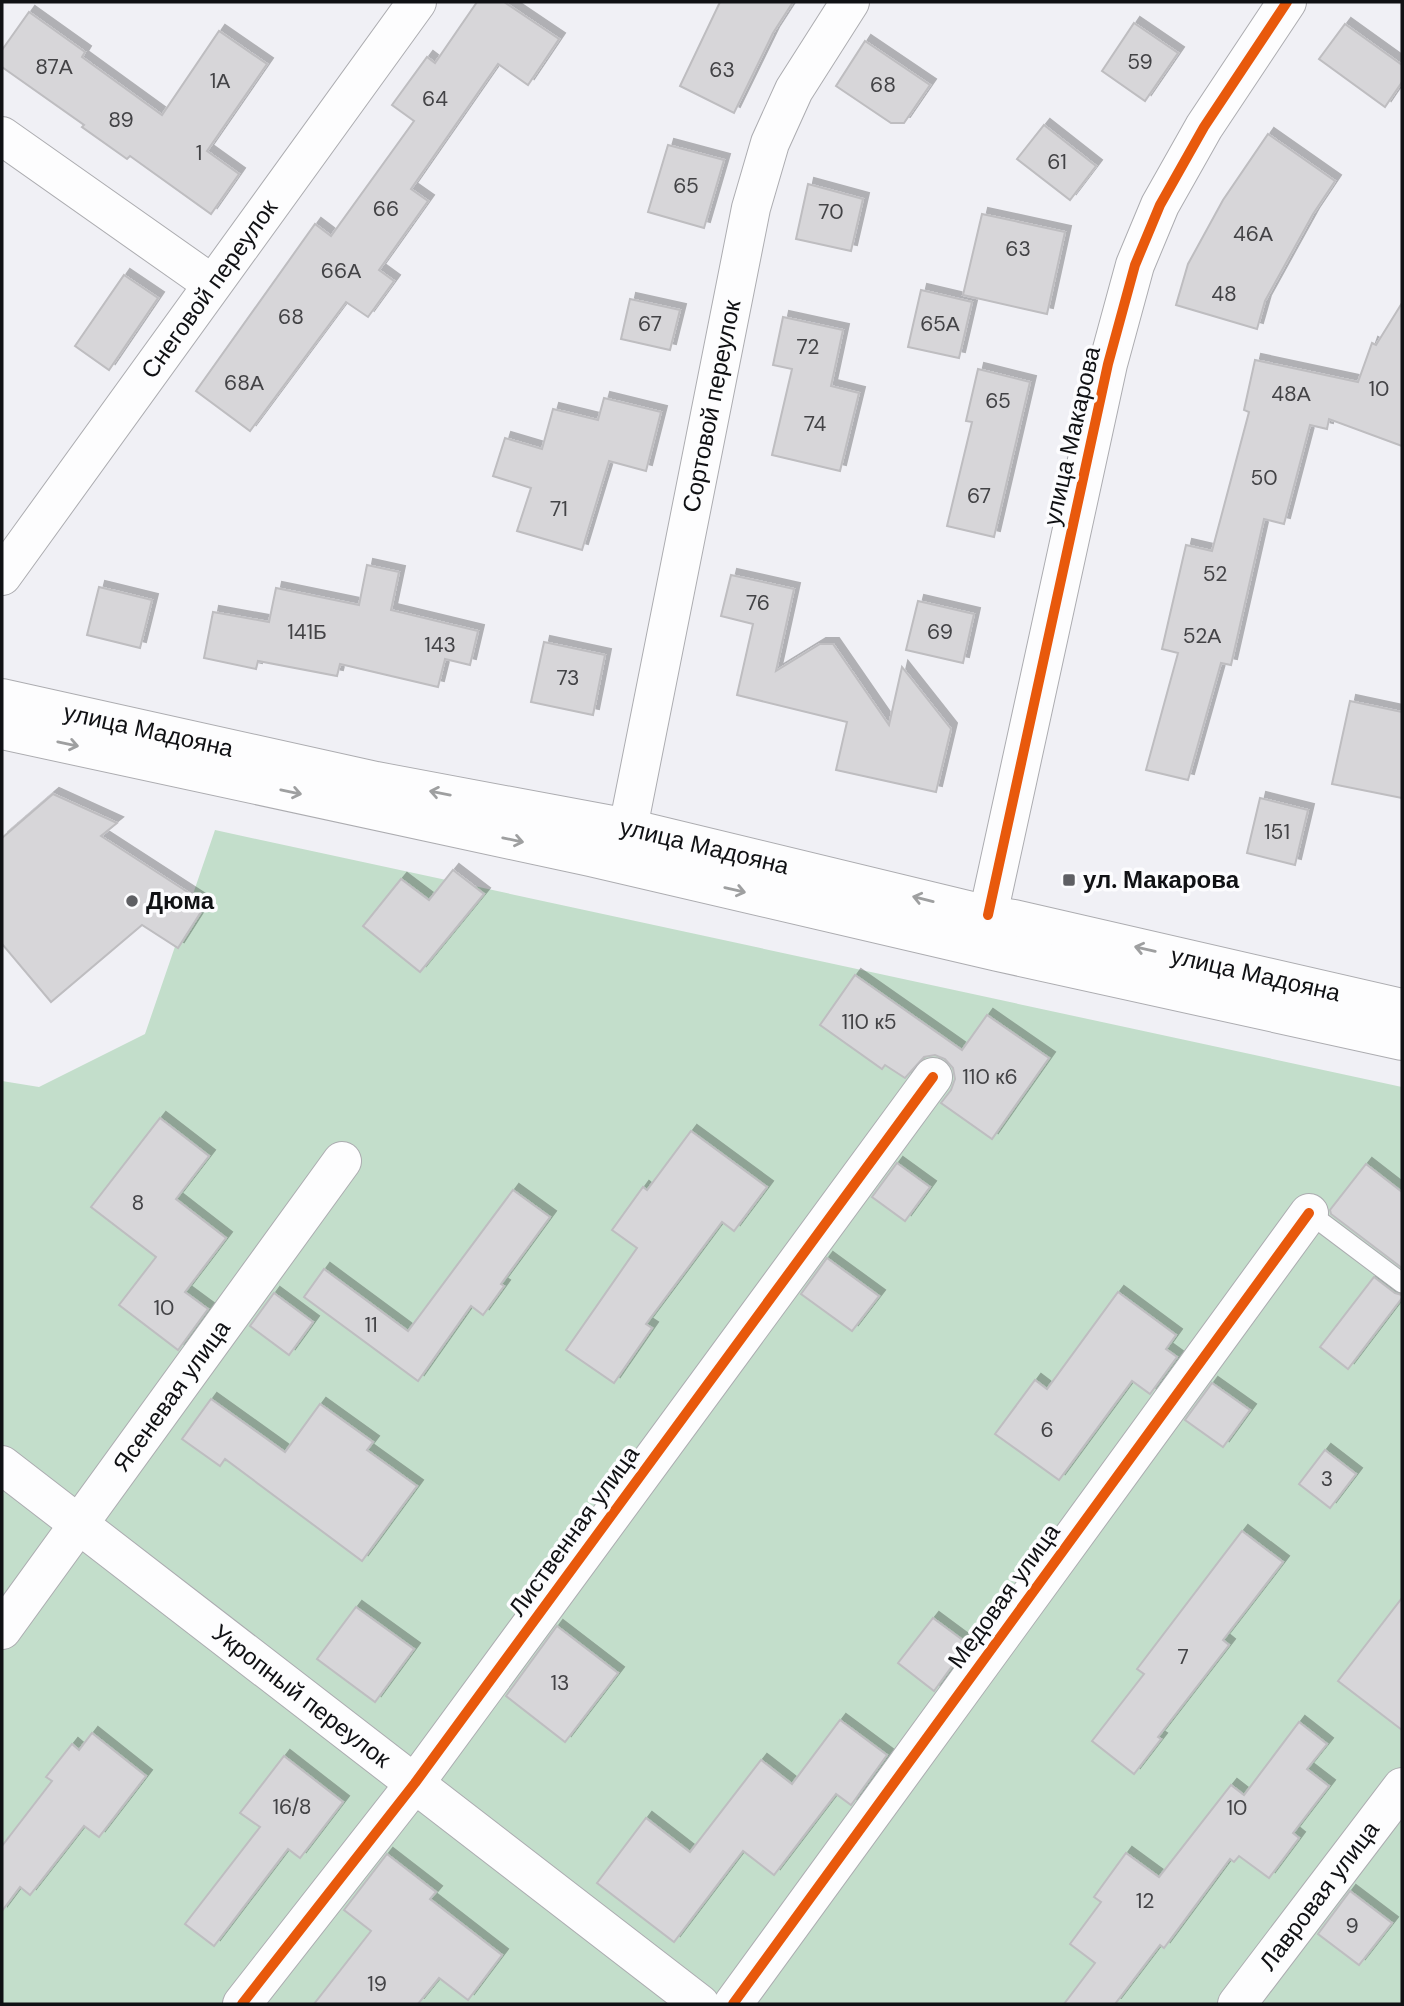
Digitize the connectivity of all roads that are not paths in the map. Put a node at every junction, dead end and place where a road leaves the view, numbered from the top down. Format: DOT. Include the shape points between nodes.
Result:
graph roads {
  1 [pos="416,2"];
  2 [pos="850,2"];
  3 [pos="1287,2"];
  4 [pos="2,136"];
  5 [pos="212,284"];
  6 [pos="2,576"];
  7 [pos="2,698"];
  8 [pos="2,730"];
  9 [pos="628,828"];
  10 [pos="988,915"];
  11 [pos="1402,1008"];
  12 [pos="1402,1041"];
  13 [pos="933,1077"];
  14 [pos="342,1161"];
  15 [pos="1308,1213"];
  16 [pos="1402,1283"];
  17 [pos="2,1465"];
  18 [pos="79,1524"];
  19 [pos="2,1630"];
  20 [pos="415,1783"];
  21 [pos="1402,1787"];
  22 [pos="242,2004"];
  23 [pos="701,2004"];
  24 [pos="733,2004"];
  25 [pos="1237,2004"];
  1 -- 5 [label="street, Снеговой переулок"];
  2 -- 9 [label="street, Сортовой переулок" via="794,90 770,143 751,208"];
  3 -- 10 [label="street, улица Макарова" via="1204,127 1160,205 1135,265 1108,364"];
  4 -- 5 [label="street"];
  5 -- 6 [label="street, Снеговой переулок"];
  9 -- 7 [label="street, улица Мадояна, one-way" via="376,781"];
  8 -- 12 [label="street, улица Мадояна, one-way" via="590,856"];
  10 -- 9 [label="street, улица Мадояна, one-way"];
  11 -- 10 [label="street, улица Мадояна, one-way"];
  13 -- 20 [label="street, Лиственная улица"];
  14 -- 18 [label="street, Ясеневая улица"];
  15 -- 16 [label="lane"];
  15 -- 24 [label="street, Медовая улица"];
  17 -- 18 [label="street, Укропный переулок"];
  18 -- 19 [label="street, Ясеневая улица"];
  18 -- 20 [label="street, Укропный переулок"];
  20 -- 22 [label="street, Лиственная улица"];
  20 -- 23 [label="street, Укропный переулок"];
  21 -- 25 [label="street, Лавровая улица"];
}
